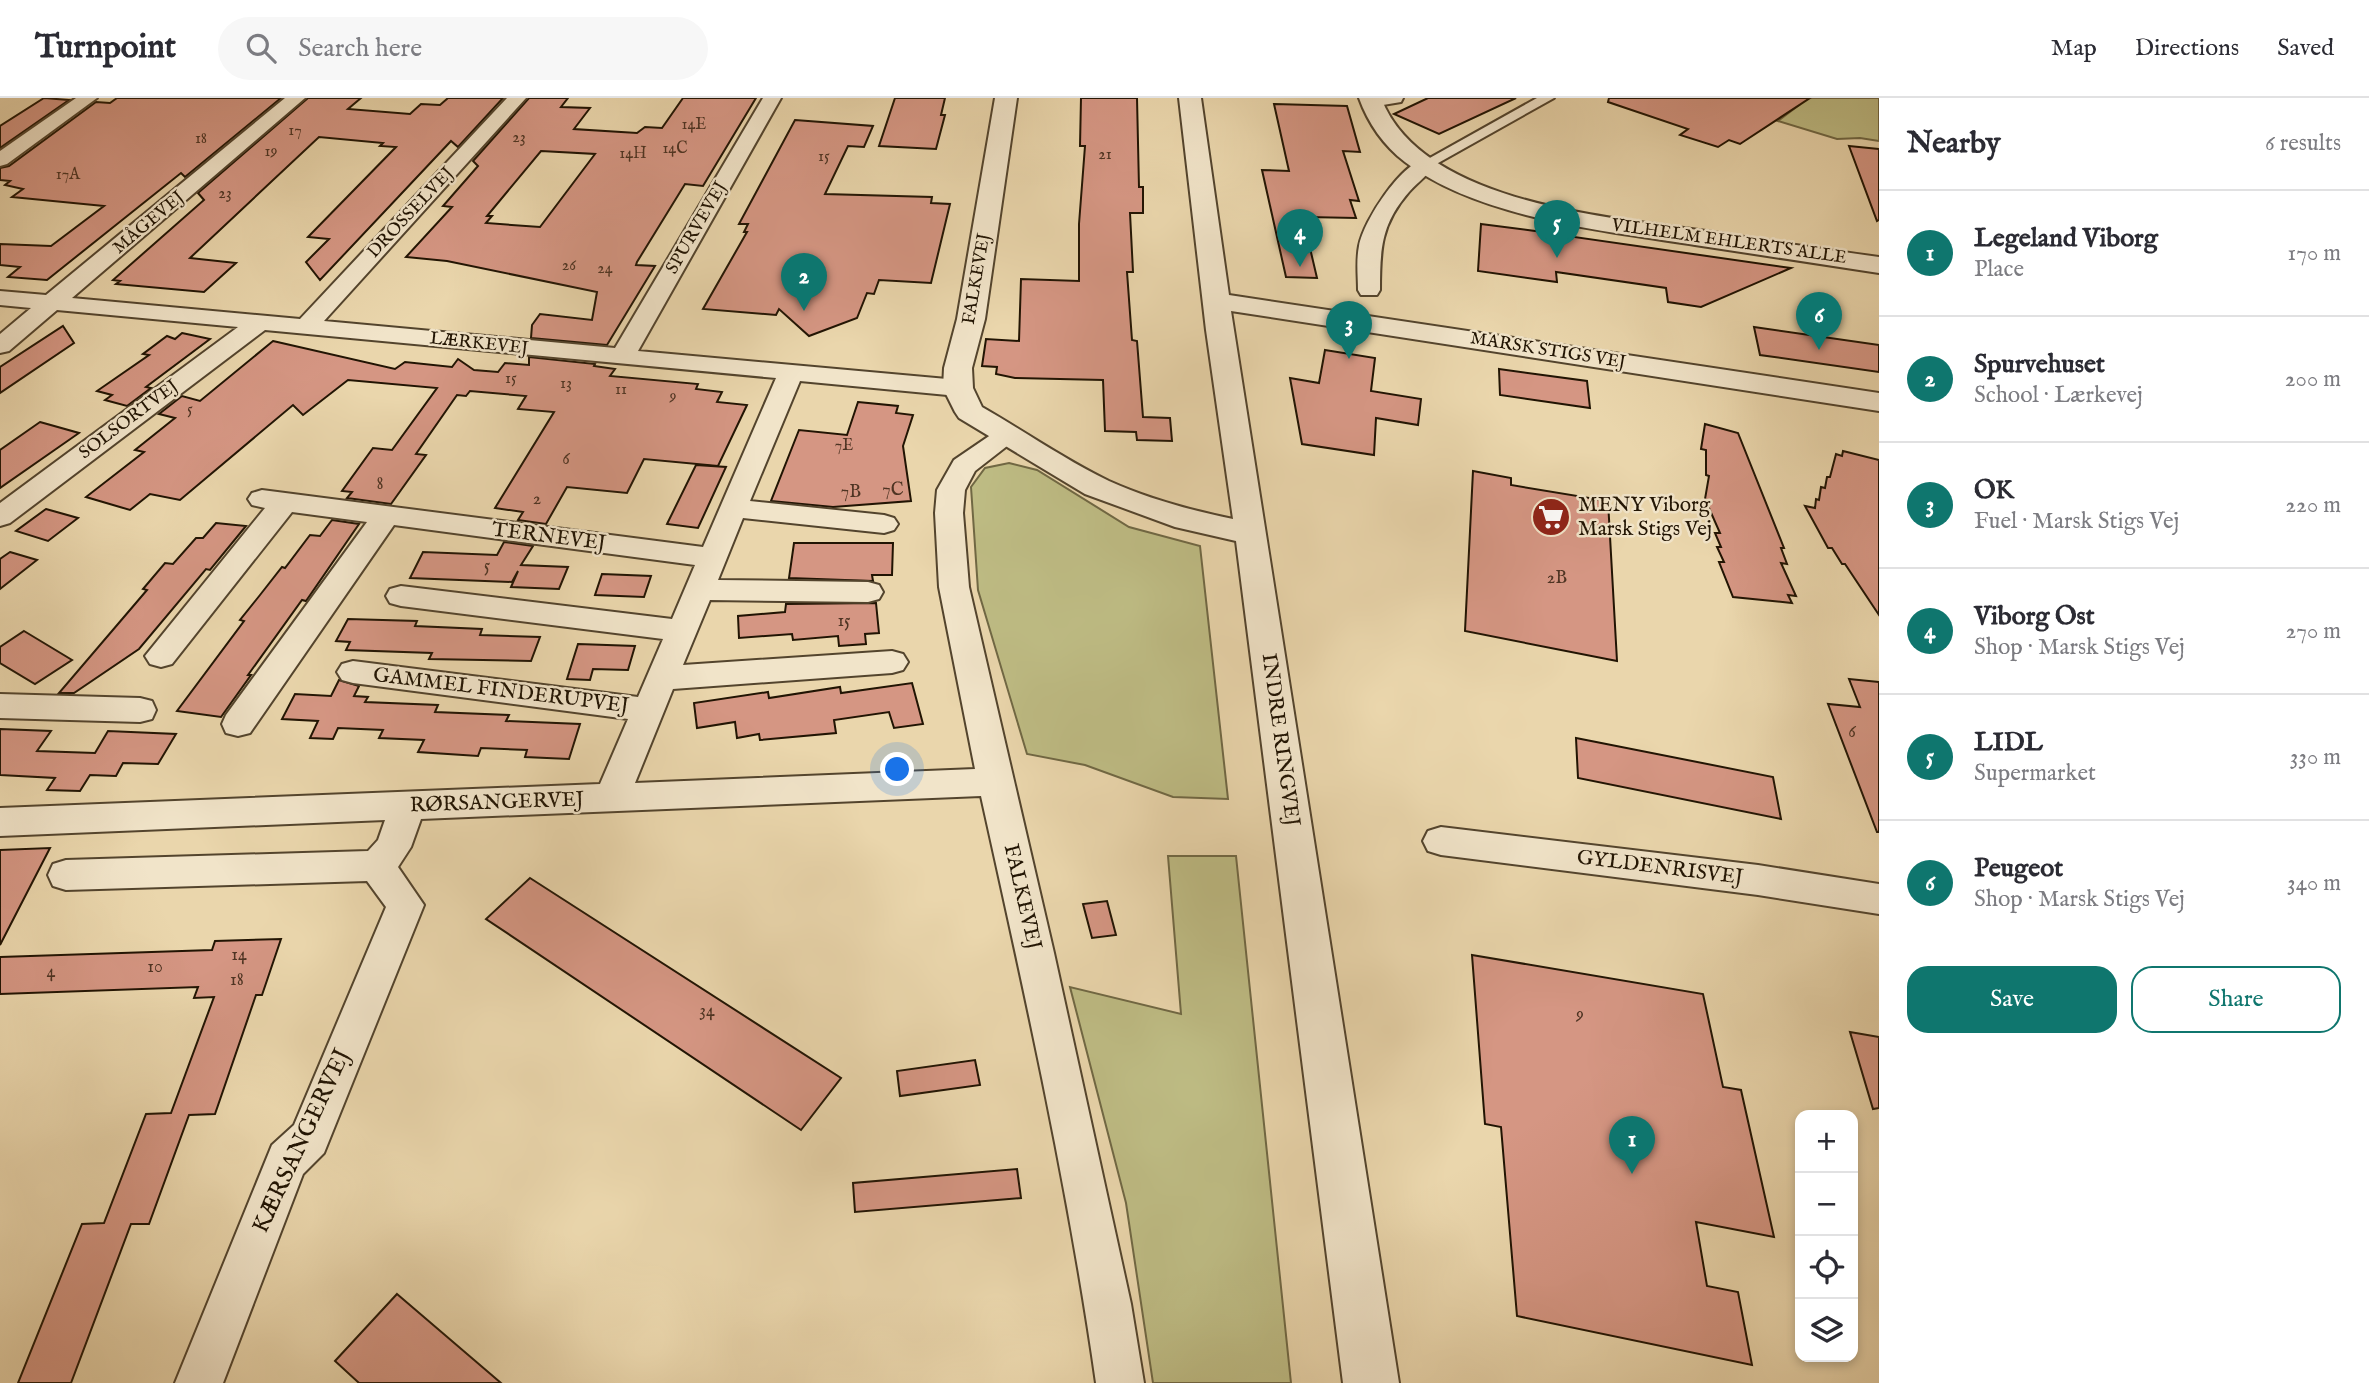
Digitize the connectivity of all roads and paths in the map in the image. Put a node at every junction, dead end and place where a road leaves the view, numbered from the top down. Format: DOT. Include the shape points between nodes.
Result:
graph roads {
  1 [pos="88,98"];
  2 [pos="296,98"];
  3 [pos="517,98"];
  4 [pos="772,98"];
  5 [pos="1006,98"];
  6 [pos="1190,98"];
  7 [pos="1547,98"];
  8 [pos="1378,99"];
  9 [pos="0,160"];
  10 [pos="1426,163"];
  11 [pos="1879,265"];
  12 [pos="1369,290"];
  13 [pos="0,298"];
  14 [pos="1216,301"];
  15 [pos="54,303"];
  16 [pos="259,323"];
  17 [pos="306,327"];
  18 [pos="0,346"];
  19 [pos="622,358"];
  20 [pos="790,374"];
  21 [pos="957,388"];
  22 [pos="1879,402"];
  23 [pos="1007,436"];
  24 [pos="734,508"];
  25 [pos="386,516"];
  26 [pos="0,517"];
  27 [pos="884,524"];
  28 [pos="1251,533"];
  29 [pos="712,558"];
  30 [pos="699,590"];
  31 [pos="868,592"];
  32 [pos="401,596"];
  33 [pos="682,631"];
  34 [pos="161,656"];
  35 [pos="892,662"];
  36 [pos="353,671"];
  37 [pos="662,678"];
  38 [pos="0,706"];
  39 [pos="140,710"];
  40 [pos="649,710"];
  41 [pos="238,724"];
  42 [pos="995,782"];
  43 [pos="611,799"];
  44 [pos="408,806"];
  45 [pos="0,822"];
  46 [pos="1441,841"];
  47 [pos="377,866"];
  48 [pos="66,875"];
  49 [pos="1879,899"];
  50 [pos="199,1383"];
  51 [pos="1119,1383"];
  52 [pos="1371,1383"];
  1 -- 9 [label="street"];
  2 -- 15 [label="street, MÅGEVEJ"];
  3 -- 17 [label="street, DROSSELVEJ"];
  4 -- 19 [label="street, SPURVEVEJ"];
  5 -- 21 [label="street, FALKEVEJ"];
  6 -- 14 [label="street, INDRE RINGVEJ"];
  7 -- 10 [label="street"];
  8 -- 10 [label="street, VILHELM EHLERTS ALLE" via="1387,132"];
  10 -- 11 [label="street, VILHELM EHLERTS ALLE" via="1467,186 1550,214"];
  10 -- 12 [label="street" via="1399,189 1375,232 1370,246"];
  13 -- 15 [label="street, LÆRKEVEJ"];
  14 -- 22 [label="street, MARSK STIGS VEJ"];
  14 -- 28 [label="street, INDRE RINGVEJ"];
  15 -- 16 [label="street, LÆRKEVEJ"];
  15 -- 18 [label="street, MÅGEVEJ"];
  16 -- 17 [label="street, LÆRKEVEJ"];
  16 -- 26 [label="street, SOLSORTVEJ"];
  17 -- 19 [label="street, LÆRKEVEJ"];
  19 -- 20 [label="street, LÆRKEVEJ"];
  20 -- 21 [label="street, LÆRKEVEJ"];
  20 -- 24 [label="street, GAMMEL FINDERUPVEJ"];
  21 -- 23 [label="street" via="970,412"];
  23 -- 28 [label="street" via="1096,487 1140,505"];
  23 -- 42 [label="street, FALKEVEJ" via="964,466 951,490 949,513 954,587"];
  24 -- 27 [label="street"];
  24 -- 29 [label="street, GAMMEL FINDERUPVEJ"];
  25 -- 29 [label="street, TERNEVEJ"];
  25 -- 34 [label="street, TERNEVEJ" via="273,501"];
  25 -- 41 [label="street"];
  28 -- 52 [label="street, INDRE RINGVEJ"];
  29 -- 30 [label="street, GAMMEL FINDERUPVEJ"];
  30 -- 31 [label="street"];
  30 -- 33 [label="street, GAMMEL FINDERUPVEJ"];
  32 -- 33 [label="street"];
  33 -- 37 [label="street, GAMMEL FINDERUPVEJ"];
  35 -- 37 [label="street"];
  36 -- 40 [label="street, GAMMEL FINDERUPVEJ"];
  37 -- 40 [label="street, GAMMEL FINDERUPVEJ"];
  38 -- 39 [label="street"];
  40 -- 43 [label="street, GAMMEL FINDERUPVEJ"];
  42 -- 43 [label="street, RØRSANGERVEJ"];
  42 -- 51 [label="street, FALKEVEJ" via="1108,1304"];
  43 -- 44 [label="street, RØRSANGERVEJ"];
  44 -- 45 [label="street, RØRSANGERVEJ"];
  44 -- 47 [label="street" via="393,847"];
  46 -- 49 [label="street, GYLDENRISVEJ"];
  47 -- 48 [label="street"];
  47 -- 50 [label="street, KÆRSANGERVEJ" via="405,905 309,1139 287,1160"];
}
